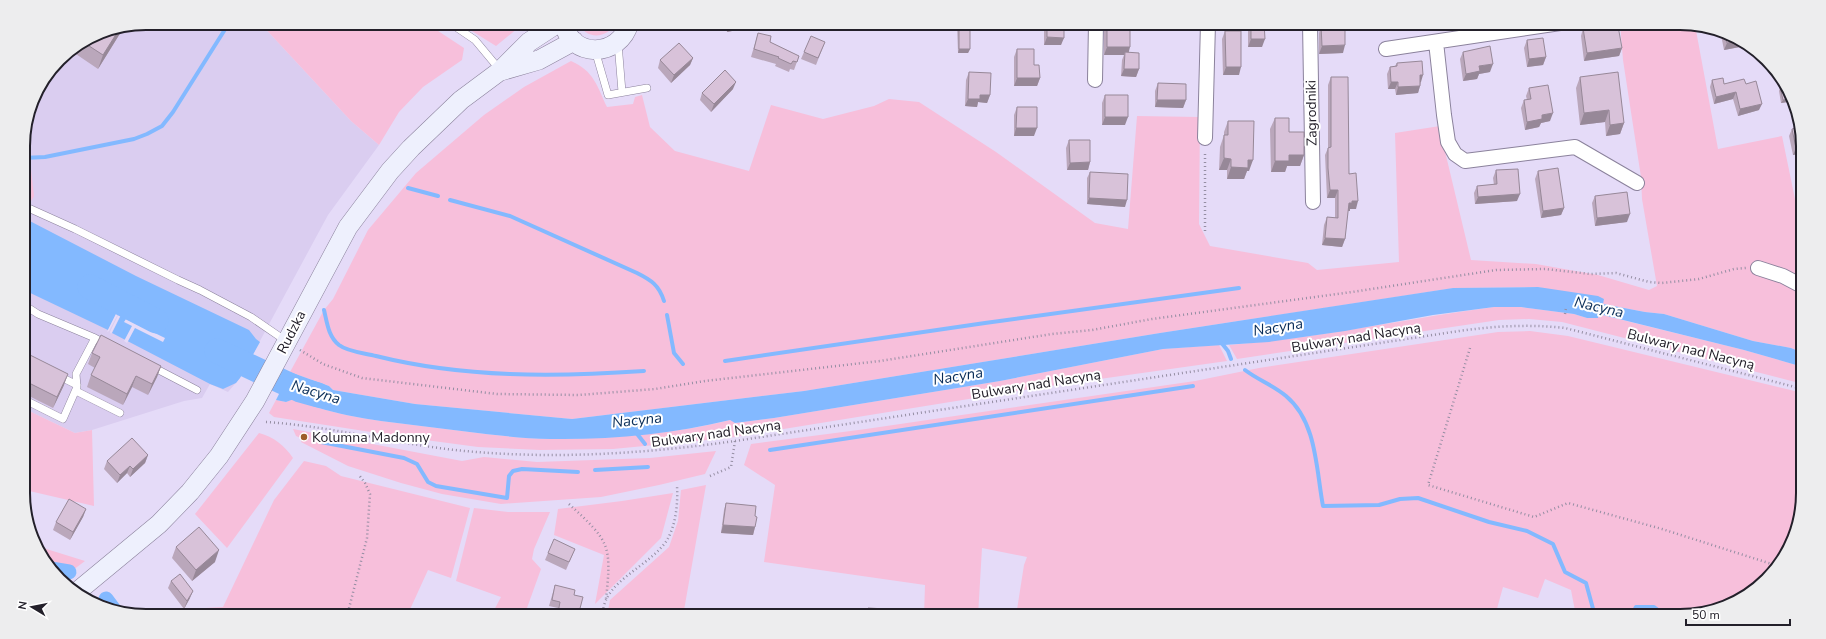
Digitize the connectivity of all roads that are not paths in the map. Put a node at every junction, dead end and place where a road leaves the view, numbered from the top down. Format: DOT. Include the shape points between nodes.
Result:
graph roads {
  1 [pos="465,30"];
  2 [pos="547,30"];
  3 [pos="566,30"];
  4 [pos="626,30"];
  5 [pos="1096,30"];
  6 [pos="1208,30"];
  7 [pos="1310,30"];
  8 [pos="1514,30"];
  9 [pos="574,41"];
  10 [pos="618,42"];
  11 [pos="1436,42"];
  12 [pos="595,50"];
  13 [pos="1386,50"];
  14 [pos="500,71"];
  15 [pos="1095,80"];
  16 [pos="647,88"];
  17 [pos="622,92"];
  18 [pos="1205,138"];
  19 [pos="1637,183"];
  20 [pos="1313,202"];
  21 [pos="30,209"];
  22 [pos="1758,268"];
  23 [pos="1796,283"];
  24 [pos="30,309"];
  25 [pos="94,338"];
  26 [pos="283,346"];
  27 [pos="115,348"];
  28 [pos="146,363"];
  29 [pos="53,373"];
  30 [pos="76,388"];
  31 [pos="197,390"];
  32 [pos="30,402"];
  33 [pos="120,413"];
  34 [pos="81,589"];
  1 -- 14 [label="lane"];
  2 -- 14 [label="main road, Rudzka" via="529,42"];
  3 -- 9 [label="main road"];
  4 -- 10 [label="main road"];
  5 -- 15 [label="street"];
  6 -- 18 [label="street"];
  7 -- 20 [label="street, Zagrodniki"];
  8 -- 11 [label="street"];
  9 -- 12 [label="main road" via="587,49"];
  9 -- 14 [label="main road, Rudzka" via="539,60"];
  10 -- 12 [label="main road" via="607,48"];
  10 -- 17 [label="lane"];
  11 -- 13 [label="street"];
  11 -- 19 [label="street" via="1448,142 1455,154 1465,161 1575,147"];
  12 -- 17 [label="lane" via="608,95"];
  14 -- 26 [label="main road, Rudzka" via="461,100 433,126 390,171 366,201 333,252"];
  16 -- 17 [label="lane"];
  21 -- 26 [label="lane" via="251,317"];
  22 -- 23 [label="street"];
  24 -- 25 [label="lane"];
  25 -- 27 [label="lane"];
  25 -- 30 [label="lane" via="76,374"];
  26 -- 34 [label="main road, Rudzka" via="255,401 219,456 159,524"];
  28 -- 31 [label="lane"];
  29 -- 30 [label="lane"];
  30 -- 32 [label="lane" via="63,419"];
  30 -- 33 [label="lane"];
}
